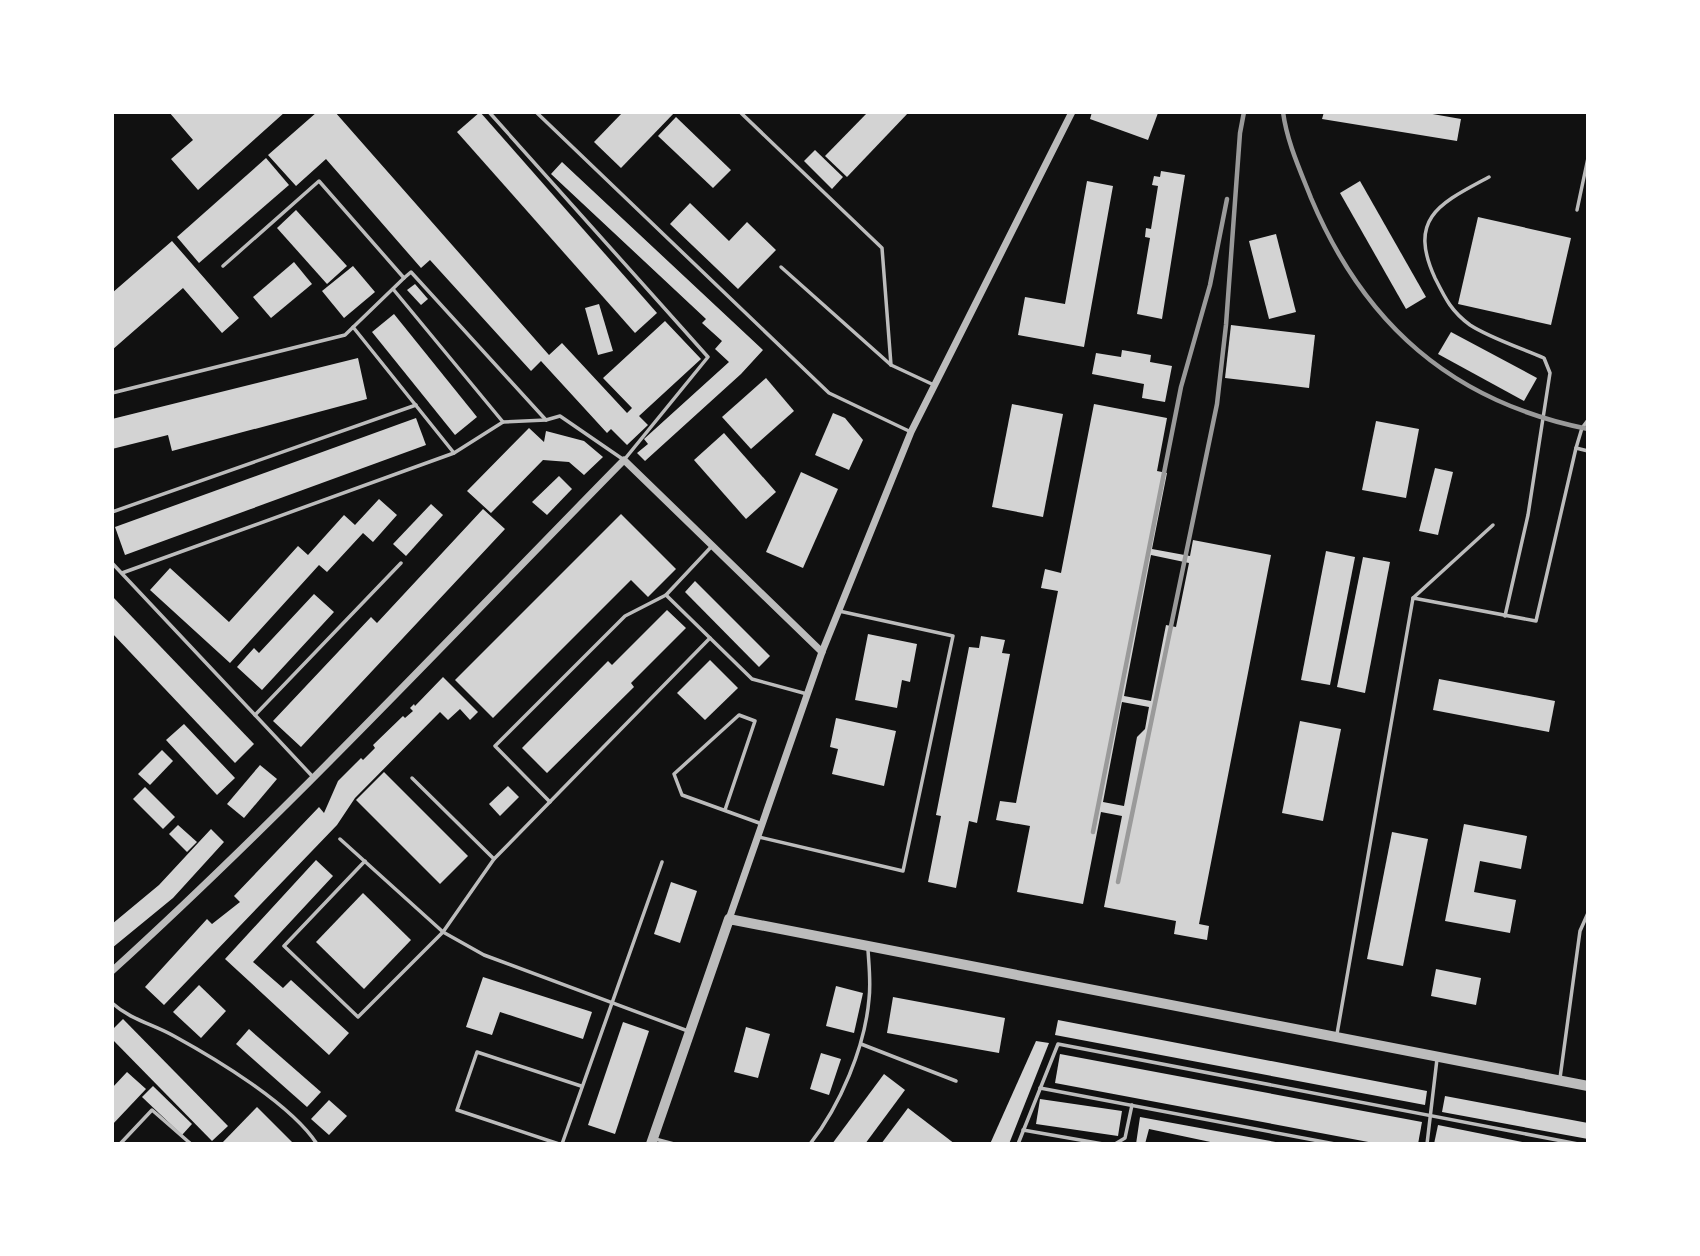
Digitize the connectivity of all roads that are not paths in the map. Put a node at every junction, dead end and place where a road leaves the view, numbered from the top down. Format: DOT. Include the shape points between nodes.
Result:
graph roads {
  1 [pos="489,112"];
  2 [pos="536,112"];
  3 [pos="740,112"];
  4 [pos="1072,112"];
  5 [pos="1588,158"];
  6 [pos="1489,177"];
  7 [pos="1577,209"];
  8 [pos="223,266"];
  9 [pos="781,267"];
  10 [pos="404,278"];
  11 [pos="393,289"];
  12 [pos="354,327"];
  13 [pos="891,365"];
  14 [pos="934,385"];
  15 [pos="112,393"];
  16 [pos="416,405"];
  17 [pos="545,420"];
  18 [pos="1588,420"];
  19 [pos="503,422"];
  20 [pos="911,432"];
  21 [pos="1576,449"];
  22 [pos="1588,451"];
  23 [pos="454,453"];
  24 [pos="624,460"];
  25 [pos="112,512"];
  26 [pos="1493,525"];
  27 [pos="713,546"];
  28 [pos="112,563"];
  29 [pos="401,563"];
  30 [pos="122,573"];
  31 [pos="666,595"];
  32 [pos="1413,598"];
  33 [pos="839,611"];
  34 [pos="1505,615"];
  35 [pos="710,638"];
  36 [pos="822,652"];
  37 [pos="807,694"];
  38 [pos="255,715"];
  39 [pos="313,777"];
  40 [pos="412,778"];
  41 [pos="550,802"];
  42 [pos="725,810"];
  43 [pos="762,824"];
  44 [pos="757,837"];
  45 [pos="341,839"];
  46 [pos="494,859"];
  47 [pos="365,862"];
  48 [pos="662,862"];
  49 [pos="1588,913"];
  50 [pos="729,919"];
  51 [pos="443,932"];
  52 [pos="868,946"];
  53 [pos="112,971"];
  54 [pos="112,1003"];
  55 [pos="611,1003"];
  56 [pos="690,1032"];
  57 [pos="1337,1037"];
  58 [pos="861,1044"];
  59 [pos="1438,1057"];
  60 [pos="1559,1080"];
  61 [pos="956,1081"];
  62 [pos="581,1086"];
  63 [pos="1588,1086"];
  64 [pos="1040,1088"];
  65 [pos="1132,1105"];
  66 [pos="1430,1116"];
  67 [pos="1023,1130"];
  68 [pos="652,1141"];
  69 [pos="1094,1143"];
  70 [pos="120,1144"];
  71 [pos="191,1144"];
  72 [pos="317,1144"];
  73 [pos="561,1144"];
  74 [pos="674,1144"];
  75 [pos="810,1144"];
  76 [pos="1018,1144"];
  77 [pos="1103,1144"];
  78 [pos="1115,1144"];
  79 [pos="1335,1144"];
  80 [pos="1427,1144"];
  81 [pos="1578,1144"];
  1 -- 24 [label="lane" via="708,357"];
  2 -- 20 [label="lane" via="829,393"];
  3 -- 13 [label="lane" via="881,248"];
  4 -- 14 [label="street"];
  5 -- 7 [label="lane"];
  6 -- 34 [label="lane" via="1447,200 1434,213 1424,245 1450,308 1471,326 1544,358 1549,366 1528,515"];
  8 -- 10 [label="lane" via="319,181"];
  9 -- 13 [label="lane"];
  10 -- 11 [label="lane"];
  10 -- 17 [label="lane" via="411,272"];
  11 -- 12 [label="lane"];
  11 -- 19 [label="lane"];
  12 -- 15 [label="lane" via="345,334"];
  12 -- 16 [label="lane"];
  13 -- 14 [label="lane"];
  14 -- 20 [label="street"];
  16 -- 23 [label="lane"];
  16 -- 25 [label="lane"];
  17 -- 19 [label="lane"];
  17 -- 24 [label="lane" via="560,416"];
  18 -- 21 [label="lane"];
  19 -- 23 [label="lane"];
  20 -- 33 [label="street"];
  21 -- 22 [label="lane"];
  21 -- 34 [label="lane" via="1536,621"];
  23 -- 30 [label="lane"];
  24 -- 27 [label="street"];
  24 -- 39 [label="street"];
  26 -- 32 [label="lane"];
  27 -- 31 [label="lane"];
  27 -- 36 [label="street"];
  28 -- 30 [label="lane"];
  29 -- 38 [label="lane"];
  30 -- 38 [label="lane"];
  31 -- 35 [label="lane"];
  31 -- 41 [label="lane" via="625,616 495,746"];
  32 -- 34 [label="lane"];
  32 -- 57 [label="lane"];
  33 -- 36 [label="street"];
  33 -- 44 [label="lane" via="953,636 903,871"];
  35 -- 37 [label="lane" via="752,679"];
  35 -- 41 [label="lane"];
  36 -- 37 [label="street"];
  37 -- 43 [label="street"];
  38 -- 39 [label="lane"];
  39 -- 53 [label="street"];
  40 -- 46 [label="lane"];
  41 -- 46 [label="lane"];
  42 -- 42 [label="lane" via="682,795 674,774 738,715 755,721"];
  42 -- 43 [label="lane"];
  43 -- 44 [label="street"];
  44 -- 50 [label="street"];
  45 -- 47 [label="lane"];
  46 -- 51 [label="lane"];
  47 -- 51 [label="lane"];
  47 -- 51 [label="lane" via="284,946 358,1017"];
  48 -- 55 [label="lane"];
  49 -- 60 [label="lane" via="1580,931"];
  50 -- 52 [label="street"];
  50 -- 56 [label="street"];
  51 -- 55 [label="lane" via="484,955"];
  52 -- 57 [label="street"];
  52 -- 58 [label="lane" via="870,998"];
  54 -- 72 [label="lane" via="259,1088"];
  55 -- 56 [label="lane"];
  55 -- 62 [label="lane"];
  56 -- 68 [label="street"];
  57 -- 59 [label="street"];
  58 -- 61 [label="lane"];
  58 -- 75 [label="lane" via="832,1111"];
  59 -- 60 [label="street"];
  59 -- 66 [label="lane"];
  60 -- 63 [label="street"];
  62 -- 73 [label="lane"];
  62 -- 73 [label="lane" via="477,1052 457,1110"];
  64 -- 65 [label="lane"];
  64 -- 66 [label="lane" via="1058,1044"];
  64 -- 67 [label="lane"];
  65 -- 78 [label="lane" via="1125,1138"];
  65 -- 79 [label="lane"];
  66 -- 80 [label="lane"];
  66 -- 81 [label="lane"];
  67 -- 69 [label="lane"];
  67 -- 76 [label="lane"];
  68 -- 74 [label="lane"];
  69 -- 77 [label="lane"];
  70 -- 71 [label="lane" via="152,1110"];
}
